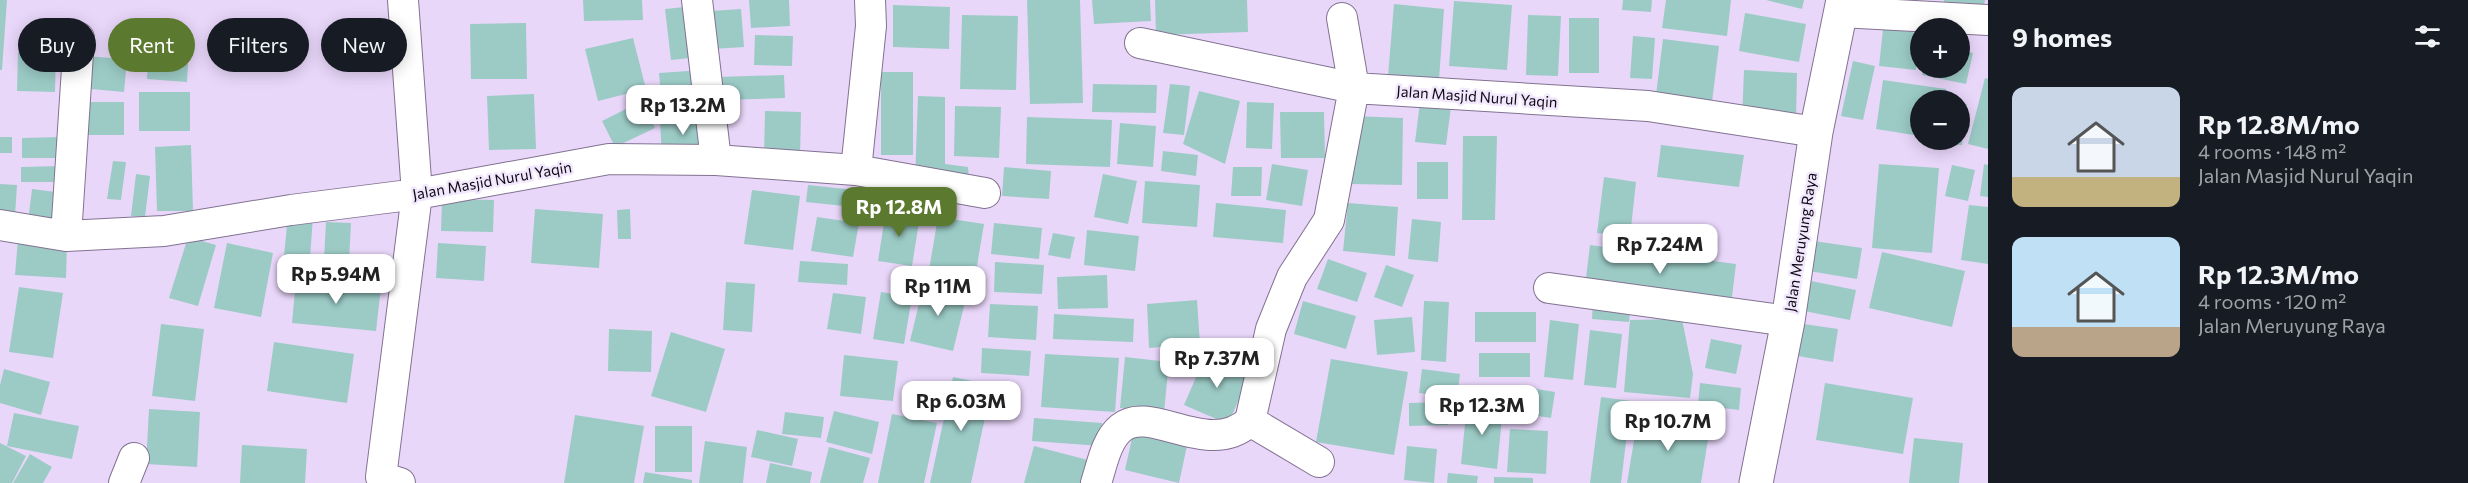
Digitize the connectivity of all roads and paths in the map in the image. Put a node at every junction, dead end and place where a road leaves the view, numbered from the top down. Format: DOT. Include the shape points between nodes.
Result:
graph roads {
  1 [pos="404,0"];
  2 [pos="697,0"];
  3 [pos="870,0"];
  4 [pos="1842,6"];
  5 [pos="1342,18"];
  6 [pos="1988,20"];
  7 [pos="1140,42"];
  8 [pos="77,72"];
  9 [pos="1354,88"];
  10 [pos="1816,132"];
  11 [pos="716,160"];
  12 [pos="856,170"];
  13 [pos="985,193"];
  14 [pos="417,194"];
  15 [pos="0,225"];
  16 [pos="66,236"];
  17 [pos="1549,288"];
  18 [pos="1788,321"];
  19 [pos="1250,421"];
  20 [pos="1319,462"];
  21 [pos="386,481"];
  22 [pos="1096,483"];
  23 [pos="1756,483"];
  1 -- 14 [label="street"];
  2 -- 11 [label="street"];
  3 -- 12 [label="street" via="871,26"];
  4 -- 6 [label="street"];
  4 -- 10 [label="main road, Jalan Meruyung Raya"];
  5 -- 9 [label="street"];
  7 -- 9 [label="street, Jalan Masjid Nurul Yaqin"];
  8 -- 16 [label="street"];
  9 -- 10 [label="street, Jalan Masjid Nurul Yaqin" via="1648,106"];
  9 -- 19 [label="street" via="1329,220 1292,277 1271,329"];
  10 -- 18 [label="main road, Jalan Meruyung Raya"];
  11 -- 12 [label="street, Jalan Masjid Nurul Yaqin"];
  11 -- 14 [label="street, Jalan Masjid Nurul Yaqin" via="609,159"];
  12 -- 13 [label="street, Jalan Masjid Nurul Yaqin"];
  14 -- 16 [label="street, Jalan Masjid Nurul Yaqin" via="164,231"];
  14 -- 21 [label="street"];
  15 -- 16 [label="street, Jalan Masjid Nurul Yaqin"];
  17 -- 18 [label="street"];
  18 -- 23 [label="main road, Jalan Meruyung Raya"];
  19 -- 20 [label="street"];
  19 -- 22 [label="street" via="1231,434 1213,435 1137,420 1121,428 1109,443"];
}
